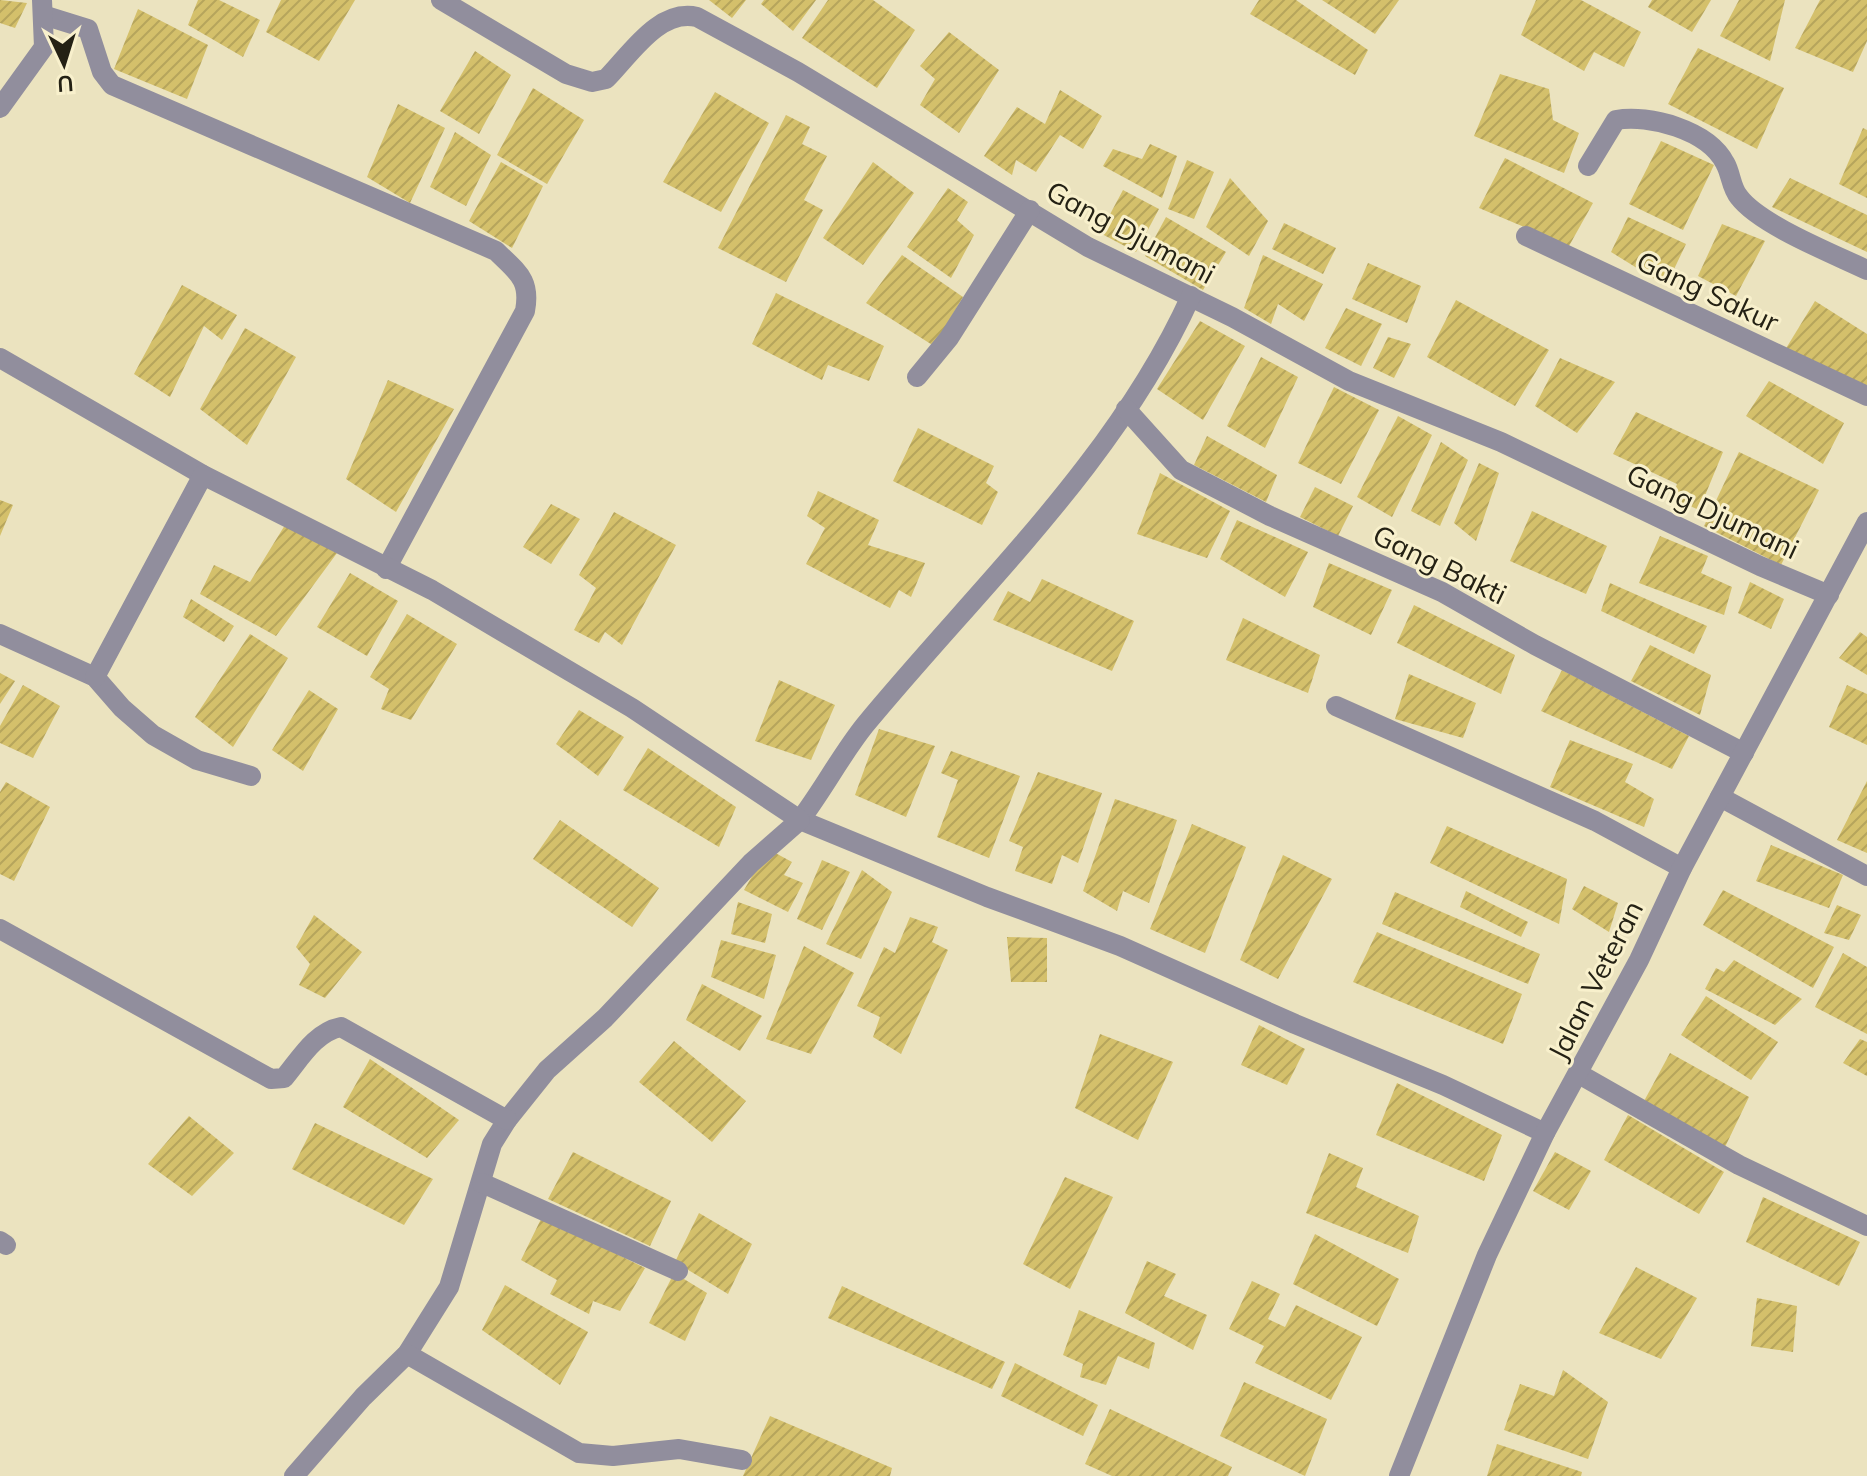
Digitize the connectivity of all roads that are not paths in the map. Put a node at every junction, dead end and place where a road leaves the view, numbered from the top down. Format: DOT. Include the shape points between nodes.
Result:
graph roads {
  1 [pos="441,0"];
  2 [pos="42,8"];
  3 [pos="0,108"];
  4 [pos="1588,166"];
  5 [pos="1030,210"];
  6 [pos="1526,236"];
  7 [pos="1867,270"];
  8 [pos="1191,296"];
  9 [pos="0,358"];
  10 [pos="917,377"];
  11 [pos="1867,396"];
  12 [pos="1126,409"];
  13 [pos="203,475"];
  14 [pos="1867,522"];
  15 [pos="386,569"];
  16 [pos="1829,595"];
  17 [pos="0,634"];
  18 [pos="95,677"];
  19 [pos="1336,706"];
  20 [pos="1744,753"];
  21 [pos="251,776"];
  22 [pos="1720,797"];
  23 [pos="800,820"];
  24 [pos="1682,868"];
  25 [pos="1867,876"];
  26 [pos="0,929"];
  27 [pos="1579,1074"];
  28 [pos="507,1120"];
  29 [pos="1545,1133"];
  30 [pos="482,1183"];
  31 [pos="1867,1226"];
  32 [pos="678,1271"];
  33 [pos="407,1354"];
  34 [pos="742,1460"];
  35 [pos="294,1476"];
  36 [pos="1399,1476"];
  1 -- 5 [label="street, Gang Djumani" via="566,74 592,82 606,79 664,20 681,13 697,17"];
  2 -- 3 [label="street" via="44,47"];
  2 -- 15 [label="street" via="88,29 102,72 112,85 496,251 521,276 529,291 525,311"];
  4 -- 7 [label="street" via="1616,120 1634,117 1698,136 1724,160 1738,197 1772,223"];
  5 -- 8 [label="street, Gang Djumani" via="1088,247"];
  5 -- 10 [label="street" via="949,338"];
  6 -- 11 [label="street, Gang Sakur"];
  8 -- 12 [label="street" via="1170,341"];
  8 -- 16 [label="street, Gang Djumani" via="1349,381 1501,442"];
  9 -- 13 [label="street"];
  12 -- 20 [label="street, Gang Bakti" via="1181,470 1442,592"];
  12 -- 23 [label="street" via="1067,492 864,727"];
  13 -- 15 [label="street"];
  13 -- 18 [label="street"];
  14 -- 16 [label="street, Jalan Veteran"];
  15 -- 23 [label="street" via="432,590 632,708"];
  16 -- 20 [label="street, Jalan Veteran"];
  17 -- 18 [label="street"];
  18 -- 21 [label="street" via="153,735 197,760"];
  19 -- 24 [label="street" via="1581,815"];
  20 -- 22 [label="street, Jalan Veteran"];
  22 -- 24 [label="street, Jalan Veteran"];
  22 -- 25 [label="street"];
  23 -- 28 [label="street" via="547,1070"];
  23 -- 29 [label="street" via="1120,946"];
  24 -- 27 [label="street, Jalan Veteran"];
  26 -- 28 [label="street" via="271,1079 284,1078 328,1029 341,1027"];
  27 -- 29 [label="street, Jalan Veteran"];
  27 -- 31 [label="street" via="1739,1165"];
  28 -- 30 [label="street" via="492,1144"];
  29 -- 36 [label="street, Jalan Veteran" via="1487,1255"];
  30 -- 32 [label="street"];
  30 -- 33 [label="street" via="449,1287"];
  33 -- 34 [label="street" via="579,1453 613,1456 679,1449"];
  33 -- 35 [label="street"];
}
